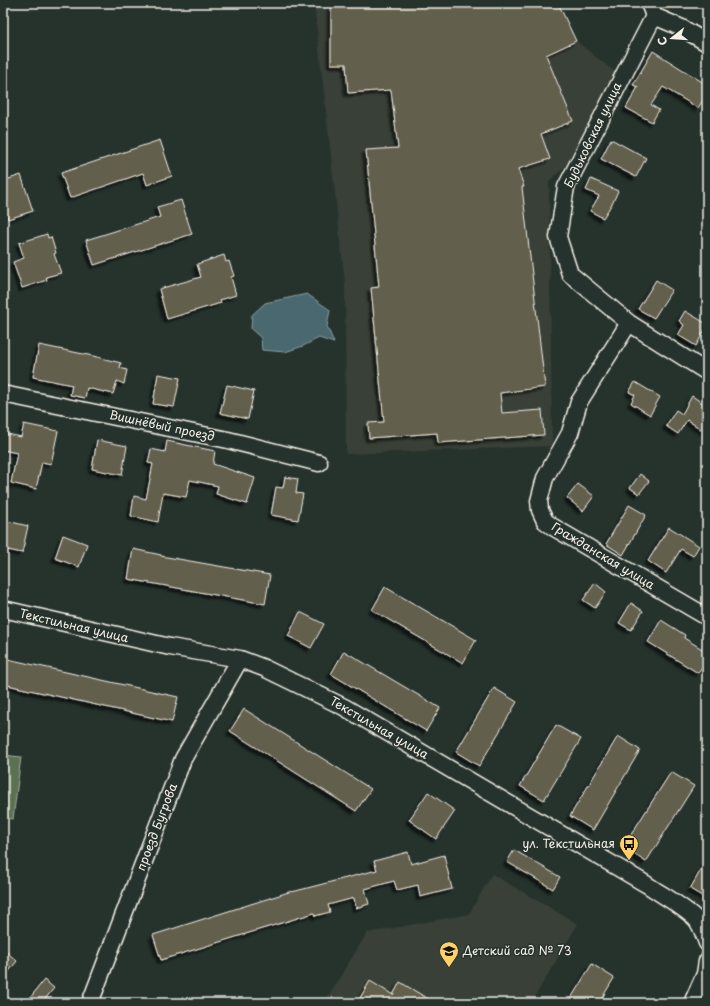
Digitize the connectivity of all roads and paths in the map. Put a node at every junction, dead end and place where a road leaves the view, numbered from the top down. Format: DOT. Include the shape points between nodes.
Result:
graph roads {
  1 [pos="652,10"];
  2 [pos="707,43"];
  3 [pos="629,323"];
  4 [pos="707,372"];
  5 [pos="3,394"];
  6 [pos="319,463"];
  7 [pos="3,610"];
  8 [pos="707,617"];
  9 [pos="240,659"];
  10 [pos="707,943"];
  11 [pos="707,961"];
  12 [pos="90,1003"];
  13 [pos="692,1003"];
  1 -- 2 [label="street"];
  1 -- 3 [label="street, Будьковская улица" via="566,187 558,238 570,274"];
  3 -- 4 [label="street"];
  3 -- 8 [label="street, Гражданская улица" via="579,402 570,433 545,478 539,501 540,510 545,521 553,527"];
  5 -- 6 [label="street, Вишнёвый проезд" via="228,440"];
  7 -- 9 [label="street, Текстильная улица" via="170,648"];
  9 -- 10 [label="street, Текстильная улица" via="344,707 646,884 696,919"];
  9 -- 12 [label="street, проезд Бугрова" via="183,759"];
  11 -- 13 [label="street" via="705,974"];
}
